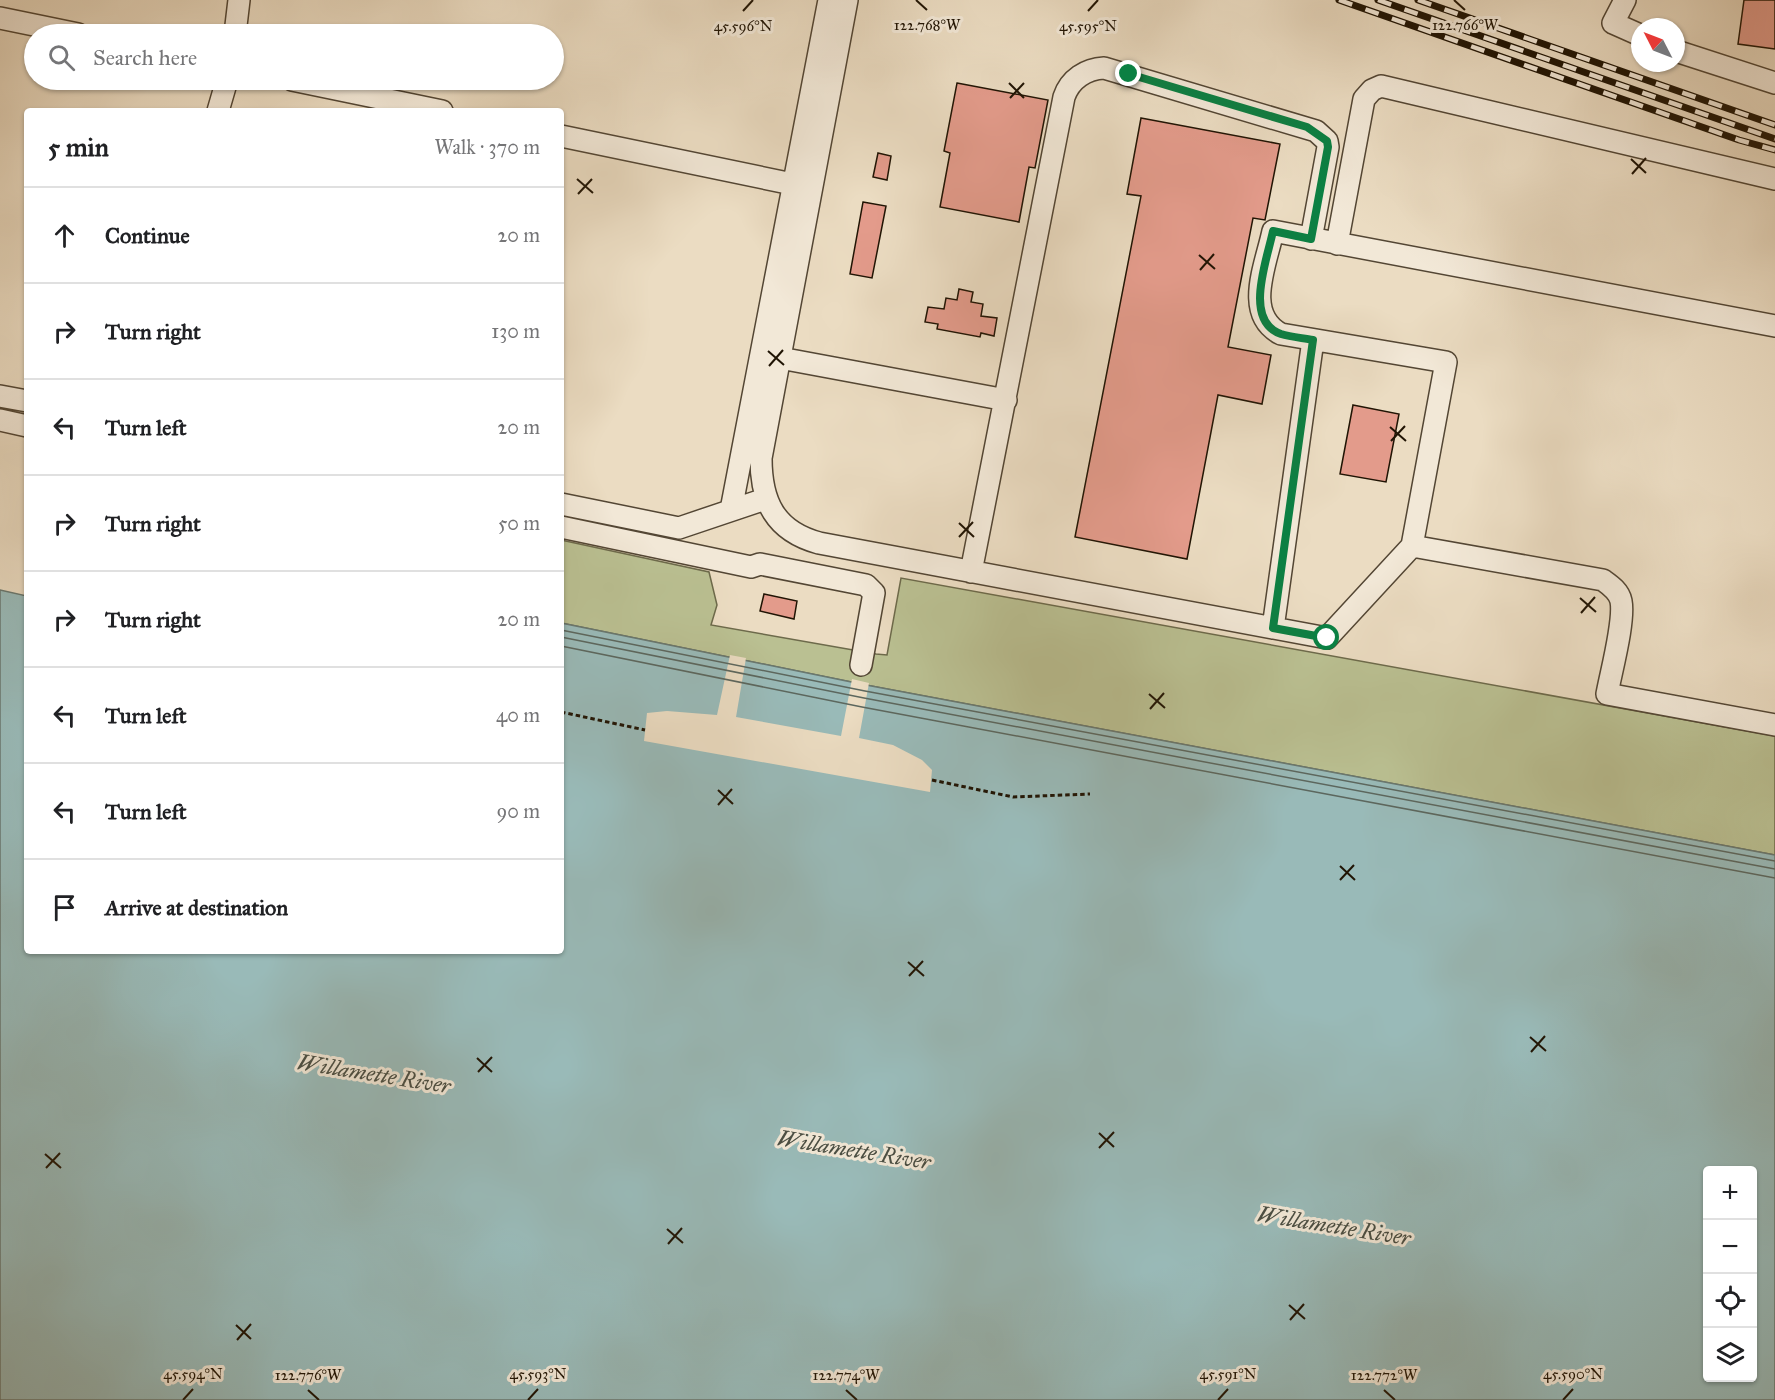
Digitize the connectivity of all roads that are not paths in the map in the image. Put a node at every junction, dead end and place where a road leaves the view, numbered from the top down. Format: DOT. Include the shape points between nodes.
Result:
graph roads {
  1 [pos="239,0"];
  2 [pos="829,0"];
  3 [pos="847,0"];
  4 [pos="1625,0"];
  5 [pos="0,18"];
  6 [pos="29,24"];
  7 [pos="236,24"];
  8 [pos="1631,31"];
  9 [pos="1685,54"];
  10 [pos="1775,83"];
  11 [pos="224,90"];
  12 [pos="340,90"];
  13 [pos="219,108"];
  14 [pos="427,108"];
  15 [pos="564,137"];
  16 [pos="1775,179"];
  17 [pos="803,186"];
  18 [pos="1311,239"];
  19 [pos="1337,244"];
  20 [pos="1775,326"];
  21 [pos="1313,340"];
  22 [pos="780,358"];
  23 [pos="0,396"];
  24 [pos="24,400"];
  25 [pos="1006,400"];
  26 [pos="0,420"];
  27 [pos="24,425"];
  28 [pos="765,499"];
  29 [pos="564,505"];
  30 [pos="731,510"];
  31 [pos="564,528"];
  32 [pos="1412,546"];
  33 [pos="971,572"];
  34 [pos="1273,628"];
  35 [pos="861,665"];
  36 [pos="1775,725"];
  1 -- 7 [label="lane"];
  2 -- 17 [label="lane"];
  3 -- 17 [label="lane"];
  4 -- 8 [label="lane" via="1613,23"];
  5 -- 6 [label="lane"];
  9 -- 10 [label="lane"];
  11 -- 13 [label="lane"];
  12 -- 14 [label="lane"];
  15 -- 17 [label="lane"];
  16 -- 19 [label="lane" via="1381,86 1364,99"];
  17 -- 22 [label="lane"];
  17 -- 30 [label="lane"];
  18 -- 19 [label="lane"];
  18 -- 21 [label="lane" via="1273,231 1259,300 1263,320 1274,330"];
  18 -- 25 [label="lane" via="1328,147 1316,131 1129,74 1104,68 1083,74 1064,97"];
  19 -- 20 [label="lane"];
  21 -- 32 [label="lane" via="1446,362"];
  21 -- 34 [label="lane"];
  22 -- 25 [label="lane"];
  22 -- 28 [label="lane" via="761,458"];
  23 -- 24 [label="lane"];
  25 -- 33 [label="lane"];
  26 -- 27 [label="lane"];
  28 -- 30 [label="lane"];
  28 -- 33 [label="lane" via="783,525 805,539"];
  29 -- 30 [label="lane" via="679,528"];
  31 -- 35 [label="lane" via="751,567 760,564 866,585 874,593"];
  32 -- 34 [label="lane" via="1327,638"];
  32 -- 36 [label="lane" via="1603,580 1621,600 1607,694"];
  33 -- 34 [label="lane"];
}
